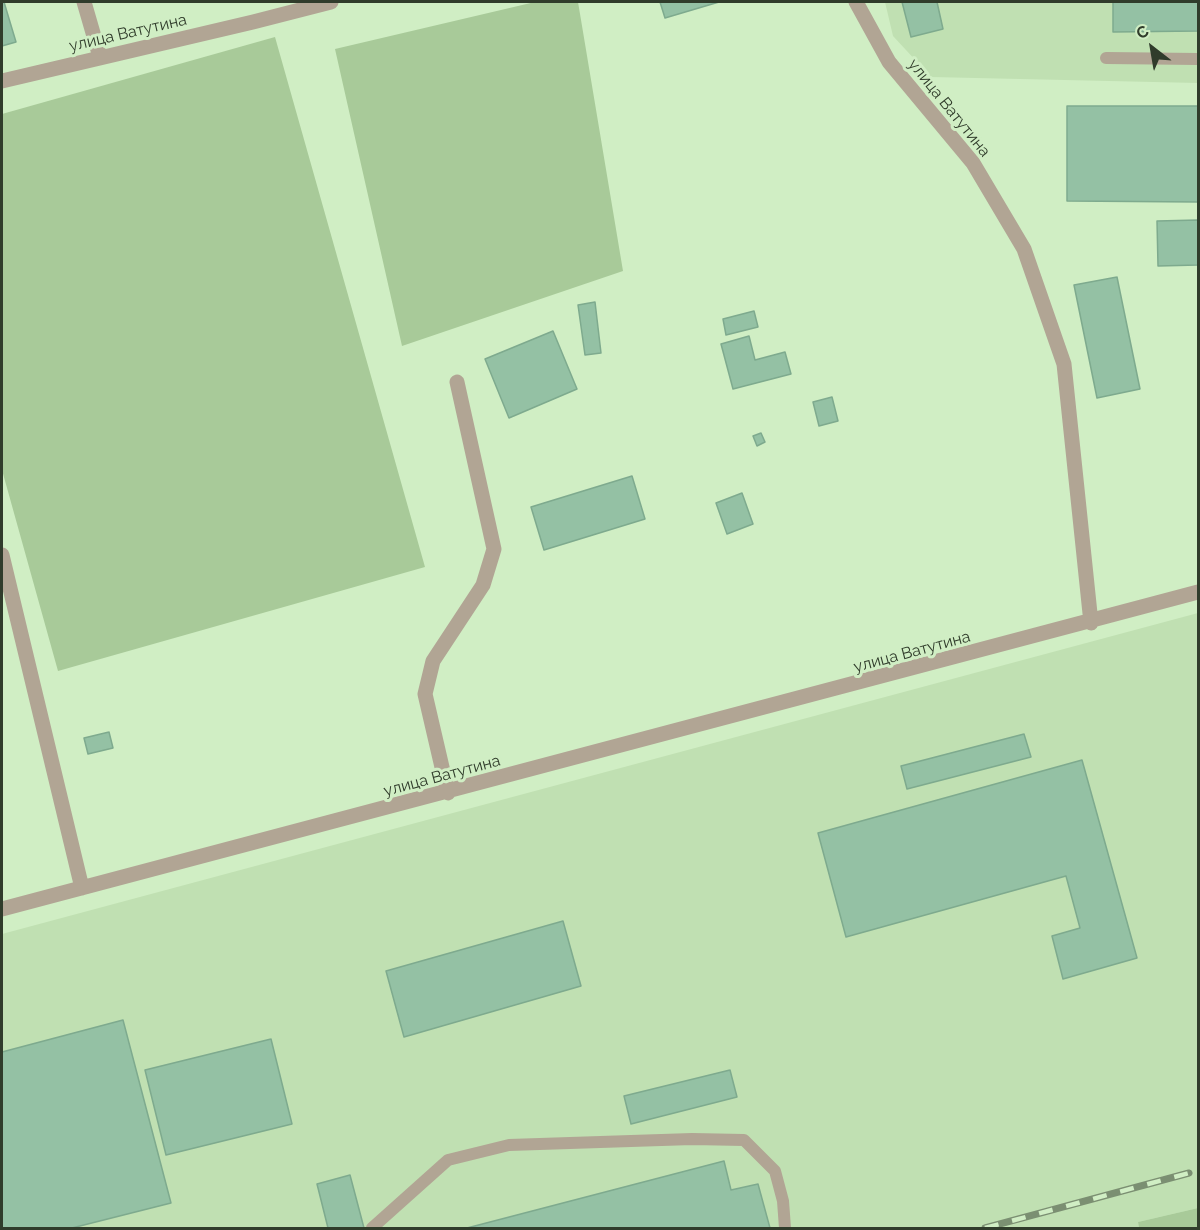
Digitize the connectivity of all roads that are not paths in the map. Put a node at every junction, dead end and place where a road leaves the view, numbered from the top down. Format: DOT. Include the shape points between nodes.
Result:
graph roads {
  1 [pos="84,2"];
  2 [pos="332,2"];
  3 [pos="856,2"];
  4 [pos="100,57"];
  5 [pos="1106,58"];
  6 [pos="1198,59"];
  7 [pos="2,81"];
  8 [pos="457,382"];
  9 [pos="2,555"];
  10 [pos="1198,592"];
  11 [pos="1091,623"];
  12 [pos="448,793"];
  13 [pos="82,888"];
  14 [pos="2,909"];
  15 [pos="372,1228"];
  16 [pos="785,1228"];
  1 -- 4 [label="street"];
  2 -- 4 [label="street, улица Ватутина"];
  3 -- 11 [label="street, улица Ватутина" via="889,62 973,163 1024,249 1064,363"];
  4 -- 7 [label="street, улица Ватутина"];
  5 -- 6 [label="lane"];
  8 -- 12 [label="street" via="494,549 483,585 433,661 425,694"];
  9 -- 13 [label="street"];
  10 -- 11 [label="street"];
  11 -- 12 [label="street, улица Ватутина"];
  12 -- 13 [label="street, улица Ватутина"];
  13 -- 14 [label="street, улица Ватутина"];
  15 -- 16 [label="lane" via="448,1160 510,1145 692,1139 744,1140 775,1171"];
}
